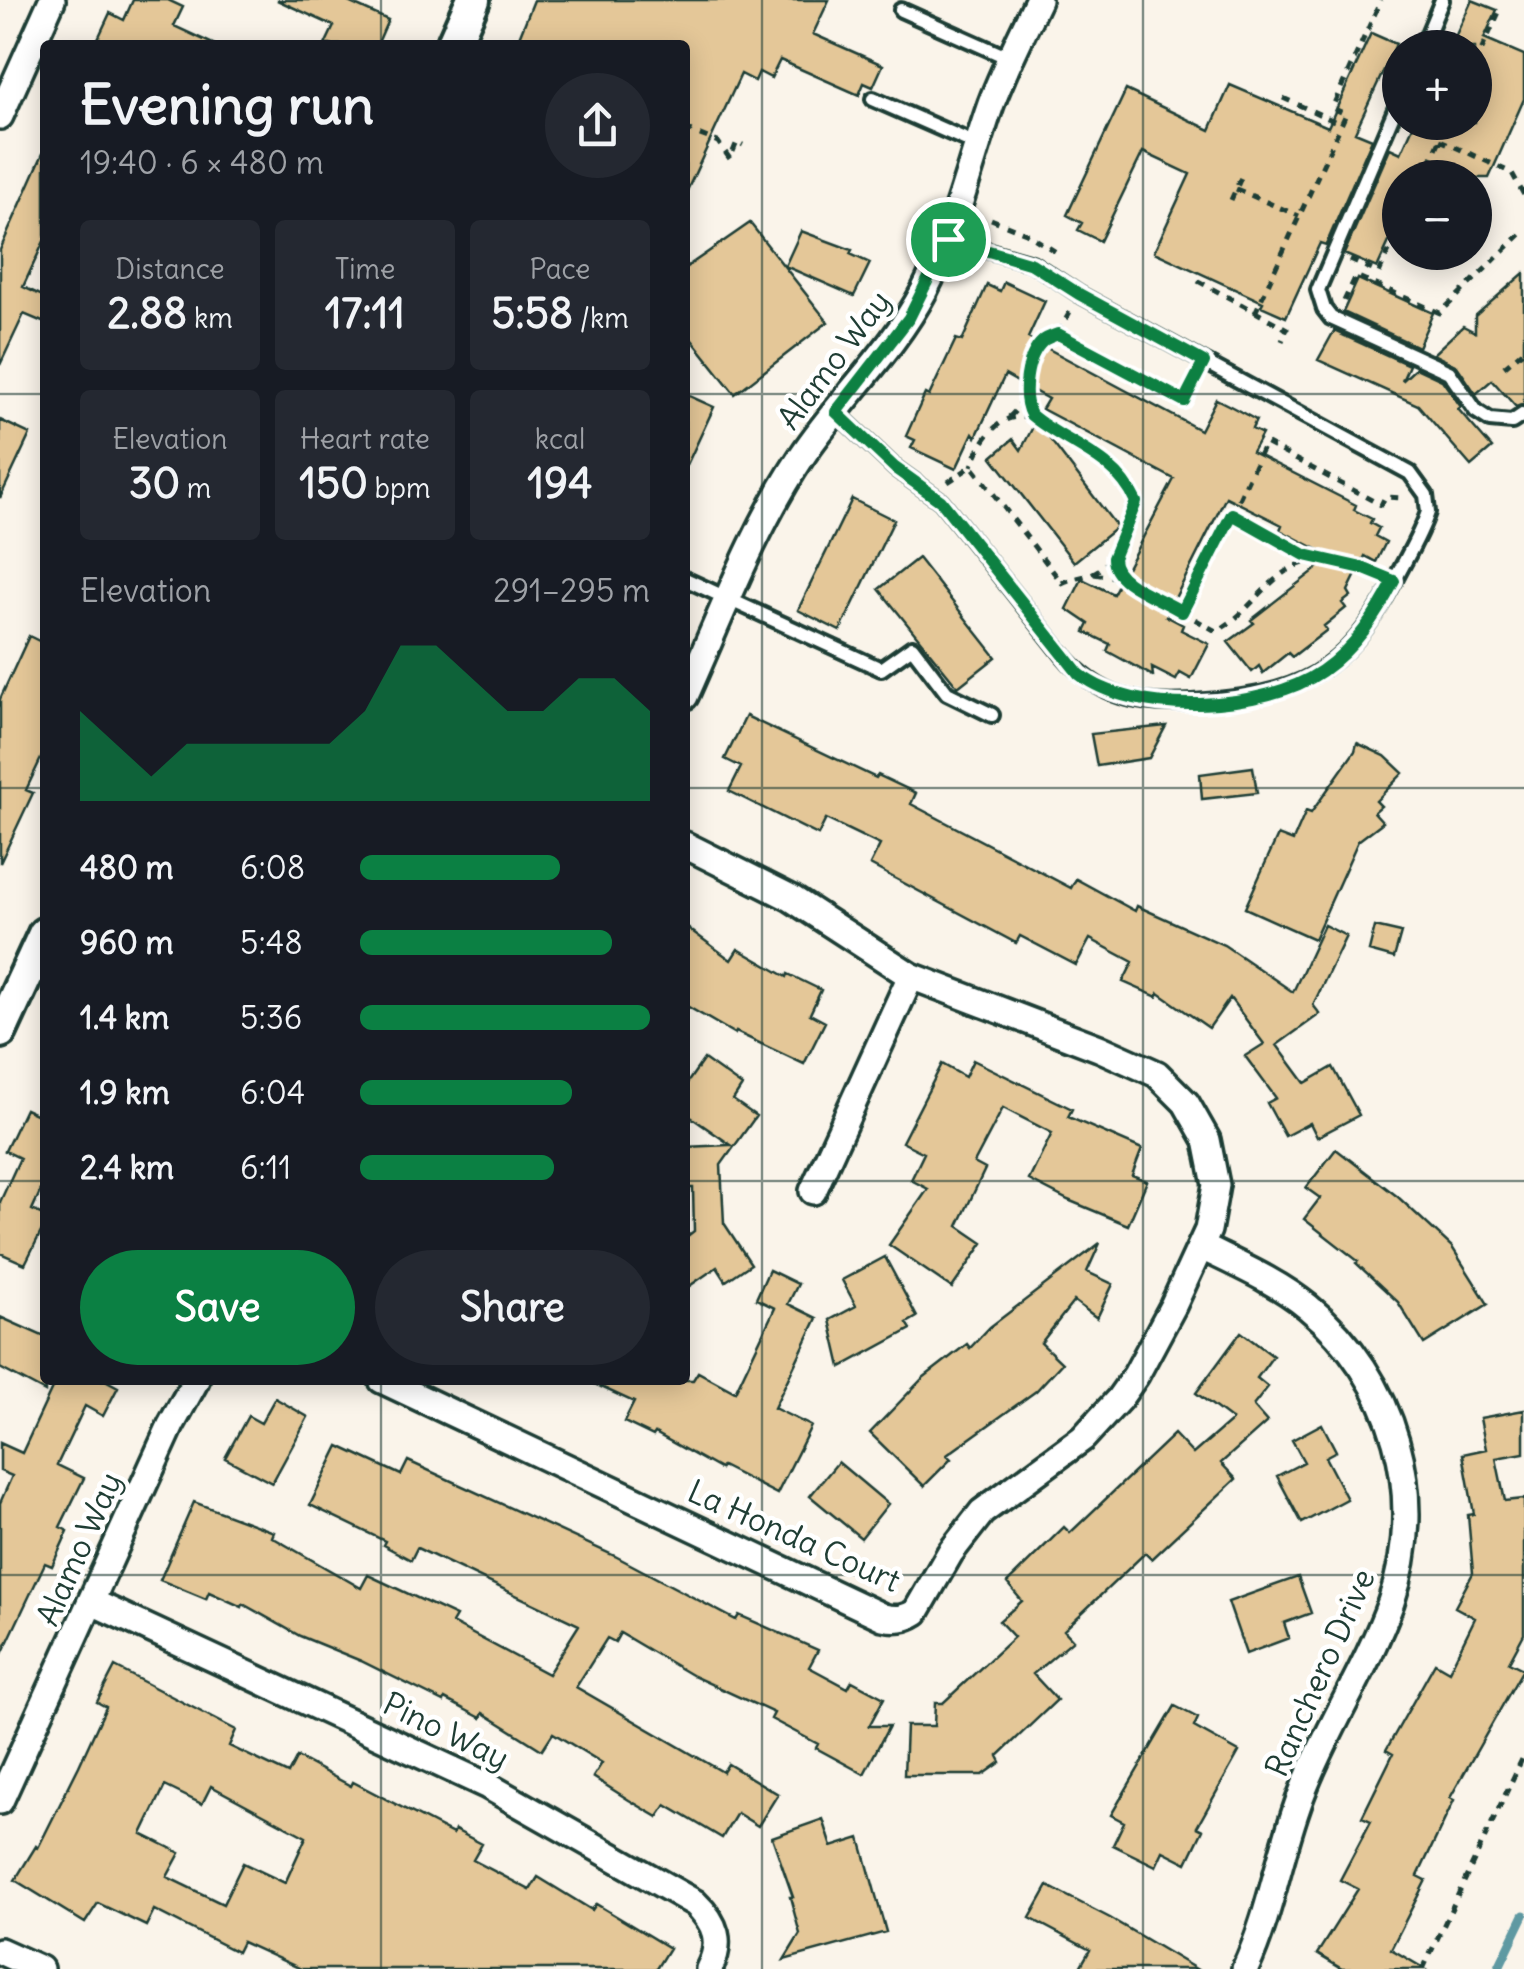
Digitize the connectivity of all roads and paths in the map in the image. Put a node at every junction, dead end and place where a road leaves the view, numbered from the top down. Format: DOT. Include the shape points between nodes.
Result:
graph roads {
  1 [pos="52,0"];
  2 [pos="474,0"];
  3 [pos="1038,0"];
  4 [pos="1380,0"];
  5 [pos="1442,0"];
  6 [pos="901,10"];
  7 [pos="1500,10"];
  8 [pos="1430,30"];
  9 [pos="1491,30"];
  10 [pos="455,40"];
  11 [pos="1011,58"];
  12 [pos="1283,98"];
  13 [pos="874,99"];
  14 [pos="0,116"];
  15 [pos="1341,124"];
  16 [pos="690,131"];
  17 [pos="1382,140"];
  18 [pos="1440,140"];
  19 [pos="743,145"];
  20 [pos="978,145"];
  21 [pos="1431,160"];
  22 [pos="1244,174"];
  23 [pos="1236,189"];
  24 [pos="1524,194"];
  25 [pos="1231,200"];
  26 [pos="1299,216"];
  27 [pos="1524,232"];
  28 [pos="948,239"];
  29 [pos="1334,253"];
  30 [pos="1382,266"];
  31 [pos="1198,282"];
  32 [pos="1255,313"];
  33 [pos="1335,320"];
  34 [pos="1282,341"];
  35 [pos="1524,350"];
  36 [pos="1204,362"];
  37 [pos="1504,367"];
  38 [pos="1025,397"];
  39 [pos="836,412"];
  40 [pos="1524,414"];
  41 [pos="1003,422"];
  42 [pos="1044,425"];
  43 [pos="972,466"];
  44 [pos="933,492"];
  45 [pos="1381,505"];
  46 [pos="1232,514"];
  47 [pos="1118,543"];
  48 [pos="1330,562"];
  49 [pos="1091,574"];
  50 [pos="1121,578"];
  51 [pos="690,581"];
  52 [pos="1394,581"];
  53 [pos="728,600"];
  54 [pos="1182,612"];
  55 [pos="690,685"];
  56 [pos="992,714"];
  57 [pos="690,848"];
  58 [pos="40,945"];
  59 [pos="910,976"];
  60 [pos="0,1031"];
  61 [pos="813,1192"];
  62 [pos="1202,1247"];
  63 [pos="193,1385"];
  64 [pos="393,1385"];
  65 [pos="92,1602"];
  66 [pos="1524,1755"];
  67 [pos="0,1800"];
  68 [pos="0,1951"];
  69 [pos="40,1969"];
  70 [pos="709,1969"];
  71 [pos="1245,1969"];
  72 [pos="1422,1969"];
  1 -- 14 [label="street"];
  2 -- 10 [label="street"];
  3 -- 11 [label="street, Alamo Way"];
  4 -- 15 [label="path" via="1332,108 1346,114"];
  5 -- 8 [label="lane"];
  6 -- 11 [label="lane"];
  7 -- 9 [label="path"];
  11 -- 20 [label="street, Alamo Way"];
  12 -- 15 [label="path"];
  13 -- 20 [label="lane"];
  15 -- 26 [label="path"];
  16 -- 19 [label="path" via="718,142 730,158 737,142"];
  17 -- 29 [label="lane"];
  18 -- 21 [label="path"];
  18 -- 24 [label="path" via="1512,174"];
  20 -- 28 [label="street, Alamo Way"];
  22 -- 23 [label="path"];
  23 -- 25 [label="path"];
  23 -- 26 [label="path"];
  26 -- 32 [label="path"];
  27 -- 33 [label="path" via="1440,312 1356,276"];
  28 -- 36 [label="lane" via="1032,264"];
  28 -- 39 [label="street, Alamo Way" via="901,330"];
  29 -- 30 [label="path" via="1379,273"];
  29 -- 33 [label="lane" via="1318,290"];
  31 -- 32 [label="path"];
  32 -- 34 [label="path" via="1288,329"];
  33 -- 40 [label="lane" via="1449,372 1490,420 1512,422"];
  35 -- 37 [label="path"];
  36 -- 38 [label="path" via="1184,401 1058,334 1045,339 1030,363"];
  36 -- 52 [label="lane" via="1410,473 1426,495 1428,512"];
  38 -- 41 [label="path"];
  38 -- 42 [label="path" via="1031,415"];
  39 -- 44 [label="lane" via="895,468"];
  39 -- 53 [label="street, Alamo Way" via="778,496"];
  41 -- 42 [label="path" via="1018,418"];
  41 -- 43 [label="path"];
  42 -- 47 [label="path" via="1106,464 1129,488 1136,502"];
  43 -- 44 [label="path"];
  43 -- 49 [label="path" via="1062,583"];
  44 -- 52 [label="lane" via="1079,674 1100,689 1142,701 1258,696 1308,679 1356,642"];
  45 -- 46 [label="path" via="1265,443"];
  46 -- 48 [label="path"];
  46 -- 54 [label="path"];
  47 -- 49 [label="path"];
  47 -- 50 [label="path" via="1112,563"];
  48 -- 52 [label="path"];
  48 -- 54 [label="path" via="1290,568 1220,630"];
  49 -- 50 [label="path"];
  50 -- 54 [label="path"];
  51 -- 53 [label="lane"];
  53 -- 55 [label="street, Alamo Way"];
  53 -- 56 [label="lane" via="881,669 912,648 947,694"];
  57 -- 59 [label="street, La Honda Court" via="791,898"];
  58 -- 60 [label="street"];
  59 -- 61 [label="street"];
  59 -- 62 [label="street, La Honda Court" via="1135,1063 1174,1088 1198,1120 1213,1162 1214,1206"];
  62 -- 64 [label="street, La Honda Court" via="1119,1399 1083,1438 982,1512 907,1618 883,1617"];
  62 -- 71 [label="street, Ranchero Drive" via="1288,1292 1351,1350 1393,1428 1407,1488 1405,1546 1390,1602 1303,1790"];
  63 -- 65 [label="street, Alamo Way"];
  65 -- 67 [label="street, Alamo Way"];
  65 -- 70 [label="street, Pino Way" via="450,1767 695,1903 717,1934"];
  66 -- 72 [label="path"];
  68 -- 69 [label="street"];
}
